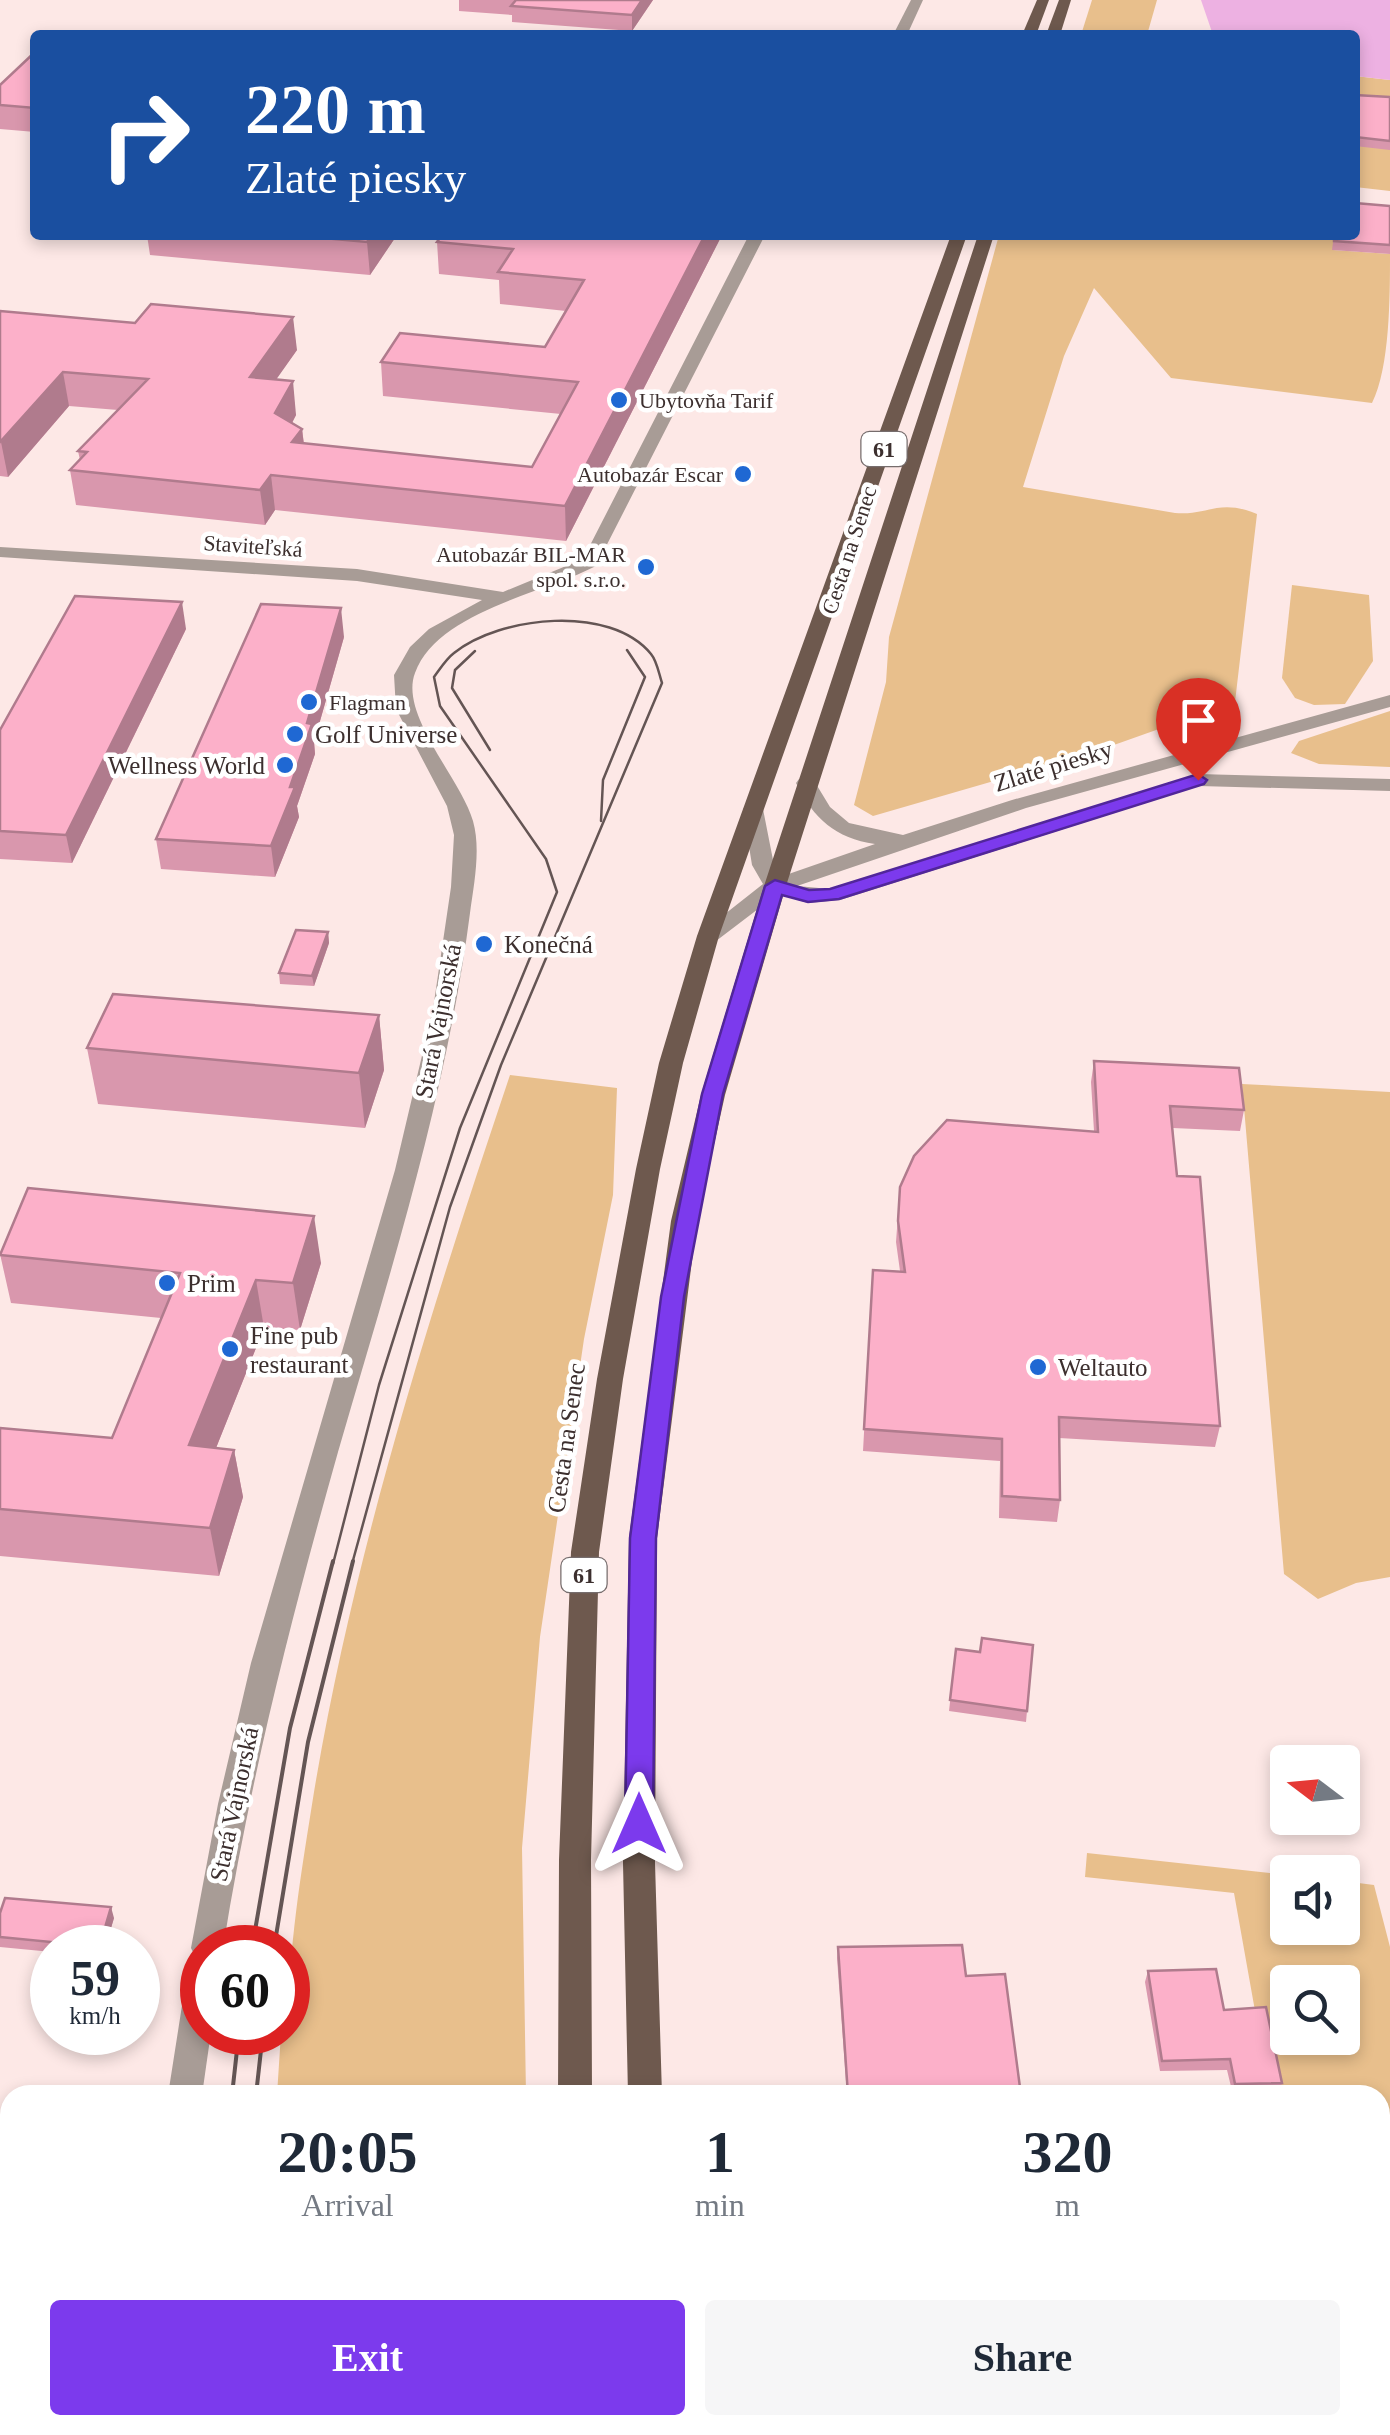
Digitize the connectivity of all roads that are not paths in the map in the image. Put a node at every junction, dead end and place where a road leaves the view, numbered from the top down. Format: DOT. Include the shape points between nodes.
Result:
graph roads {
  1 [pos="918,0"];
  2 [pos="1043,0"];
  3 [pos="1065,0"];
  4 [pos="903,30"];
  5 [pos="1031,30"];
  6 [pos="1055,30"];
  7 [pos="754,240"];
  8 [pos="957,240"];
  9 [pos="984,240"];
  10 [pos="0,552"];
  11 [pos="502,597"];
  12 [pos="1390,700"];
  13 [pos="806,784"];
  14 [pos="1390,784"];
  15 [pos="753,809"];
  16 [pos="908,840"];
  17 [pos="775,886"];
  18 [pos="708,936"];
  19 [pos="211,1925"];
  20 [pos="192,2055"];
  21 [pos="187,2085"];
  22 [pos="575,2085"];
  23 [pos="645,2085"];
  1 -- 4 [label="street"];
  2 -- 5 [label="main road"];
  3 -- 6 [label="main road"];
  7 -- 11 [label="street, Stará Vajnorská" via="590,562 558,581"];
  8 -- 15 [label="main road, Cesta na Senec / 61"];
  9 -- 13 [label="main road, Cesta na Senec / 61"];
  10 -- 11 [label="street, Staviteľská" via="357,575"];
  11 -- 19 [label="street, Stará Vajnorská" via="434,634 404,674 400,692 465,827 453,956 410,1163 254,1705"];
  12 -- 16 [label="street, Zlaté piesky"];
  13 -- 16 [label="street, Zlaté piesky" via="820,812 839,826 868,837"];
  13 -- 17 [label="main road, Cesta na Senec / 61"];
  14 -- 17 [label="street" via="1198,780 832,895"];
  15 -- 17 [label="street"];
  15 -- 18 [label="main road, Cesta na Senec / 61"];
  16 -- 17 [label="street, Zlaté piesky"];
  17 -- 18 [label="street, Zlaté piesky"];
  17 -- 23 [label="main road, Cesta na Senec / 61" via="694,1175 648,1482 639,1708"];
  18 -- 22 [label="main road, Cesta na Senec / 61" via="648,1169 586,1552"];
  20 -- 21 [label="street"];
}
